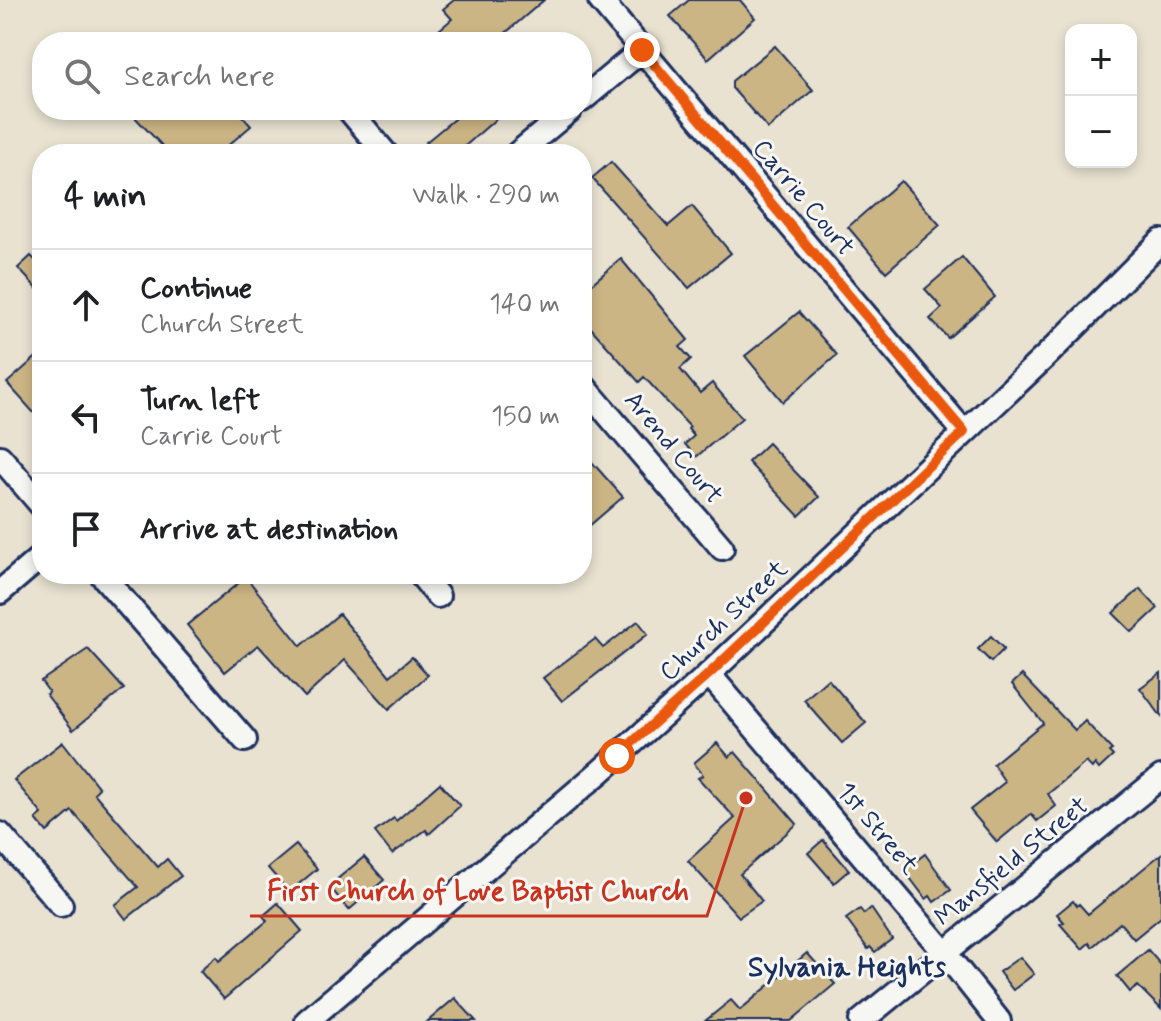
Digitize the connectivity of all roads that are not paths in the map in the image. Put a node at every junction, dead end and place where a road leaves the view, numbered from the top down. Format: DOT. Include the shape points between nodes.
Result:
graph roads {
  1 [pos="600,0"];
  2 [pos="642,50"];
  3 [pos="592,92"];
  4 [pos="357,120"];
  5 [pos="558,120"];
  6 [pos="378,144"];
  7 [pos="529,144"];
  8 [pos="1161,241"];
  9 [pos="592,396"];
  10 [pos="964,432"];
  11 [pos="0,457"];
  12 [pos="32,494"];
  13 [pos="722,548"];
  14 [pos="32,565"];
  15 [pos="110,584"];
  16 [pos="428,584"];
  17 [pos="0,592"];
  18 [pos="438,596"];
  19 [pos="709,674"];
  20 [pos="245,740"];
  21 [pos="1161,777"];
  22 [pos="0,834"];
  23 [pos="61,905"];
  24 [pos="945,953"];
  25 [pos="307,1021"];
  26 [pos="861,1021"];
  27 [pos="999,1021"];
  1 -- 2 [label="street, Carrie Court"];
  2 -- 3 [label="street"];
  2 -- 10 [label="street, Carrie Court"];
  4 -- 6 [label="street"];
  5 -- 7 [label="street"];
  8 -- 10 [label="street, Church Street"];
  9 -- 13 [label="street, Arend Court"];
  10 -- 19 [label="street, Church Street"];
  11 -- 12 [label="street"];
  14 -- 17 [label="street"];
  15 -- 20 [label="street"];
  16 -- 18 [label="street"];
  19 -- 24 [label="street, 1st Street"];
  19 -- 25 [label="street, Church Street"];
  21 -- 24 [label="street, Mansfield Street"];
  22 -- 23 [label="street"];
  24 -- 26 [label="street, Mansfield Street"];
  24 -- 27 [label="street, 1st Street"];
}
